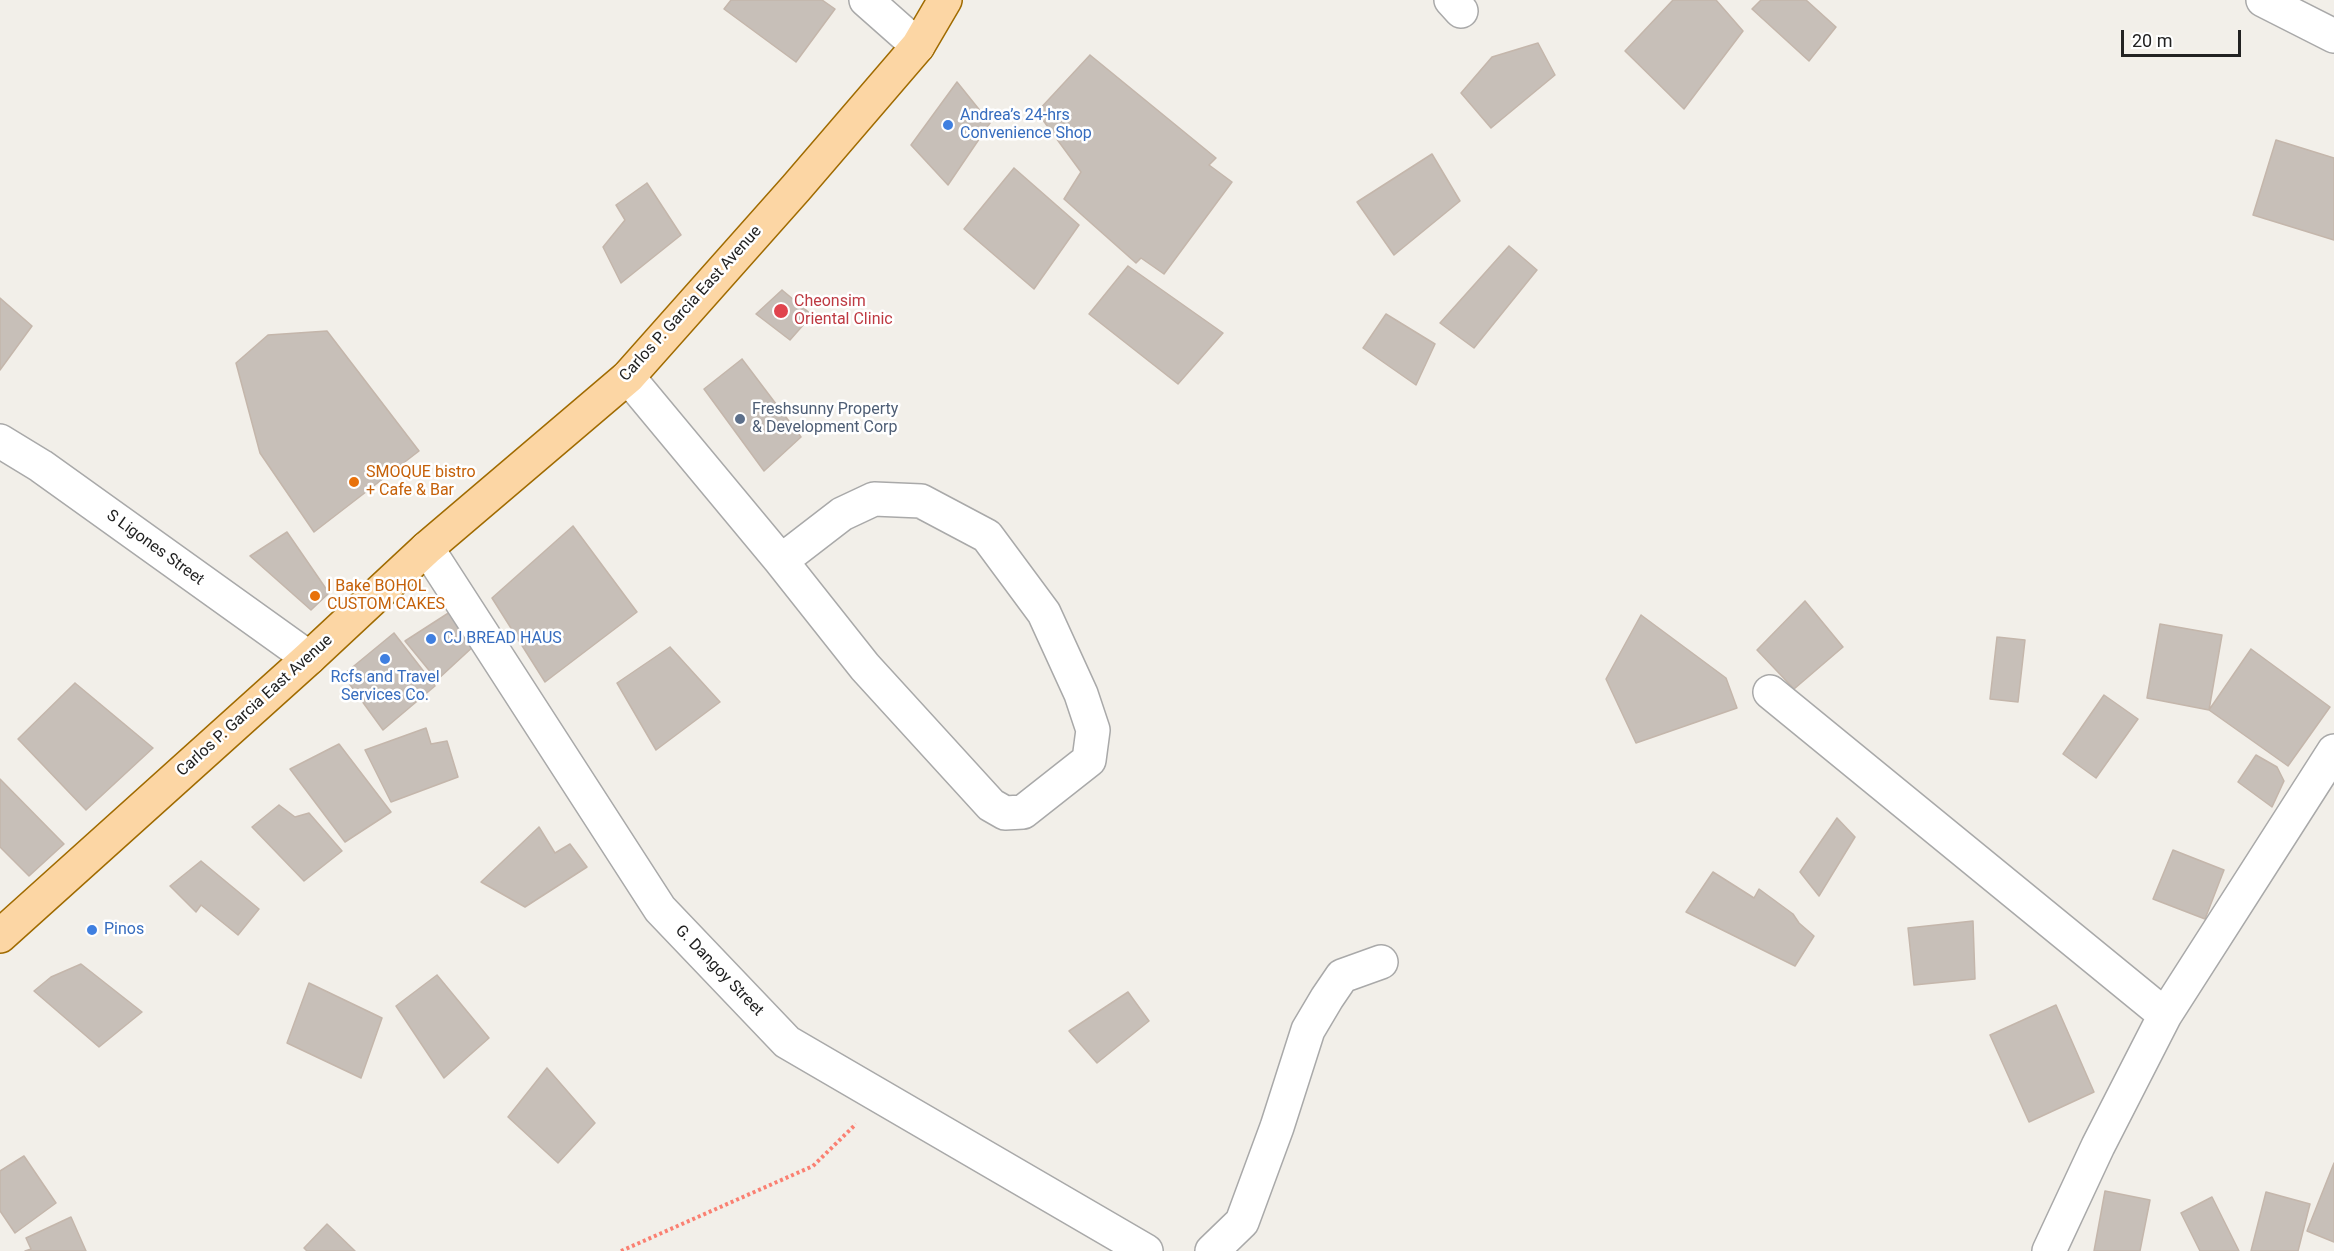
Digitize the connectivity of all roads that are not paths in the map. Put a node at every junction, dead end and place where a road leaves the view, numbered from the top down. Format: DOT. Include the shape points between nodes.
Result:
graph roads {
  1 [pos="866,0"];
  2 [pos="945,0"];
  3 [pos="2263,0"];
  4 [pos="2334,36"];
  5 [pos="918,46"];
  6 [pos="628,377"];
  7 [pos="0,441"];
  8 [pos="427,548"];
  9 [pos="781,561"];
  10 [pos="309,658"];
  11 [pos="1770,692"];
  12 [pos="2334,751"];
  13 [pos="0,936"];
  14 [pos="1381,962"];
  15 [pos="2165,1015"];
  16 [pos="1146,1251"];
  17 [pos="1212,1251"];
  18 [pos="2049,1251"];
  1 -- 5 [label="street"];
  2 -- 5 [label="main road, Carlos P. Garcia East Avenue"];
  3 -- 4 [label="street"];
  5 -- 6 [label="main road, Carlos P. Garcia East Avenue"];
  6 -- 8 [label="main road, Carlos P. Garcia East Avenue"];
  6 -- 9 [label="street"];
  7 -- 10 [label="street, S Ligones Street" via="41,466"];
  8 -- 10 [label="main road, Carlos P. Garcia East Avenue"];
  8 -- 16 [label="street, G. Dangoy Street" via="660,909 787,1042"];
  9 -- 9 [label="street" via="865,667 991,805 1005,813 1023,812 1089,760 1093,730 1081,694 1044,613 987,536 921,501 874,499 842,514"];
  10 -- 13 [label="main road, Carlos P. Garcia East Avenue"];
  11 -- 15 [label="street"];
  12 -- 15 [label="street"];
  14 -- 17 [label="street" via="1342,976 1308,1030 1242,1222"];
  15 -- 18 [label="street"];
}
